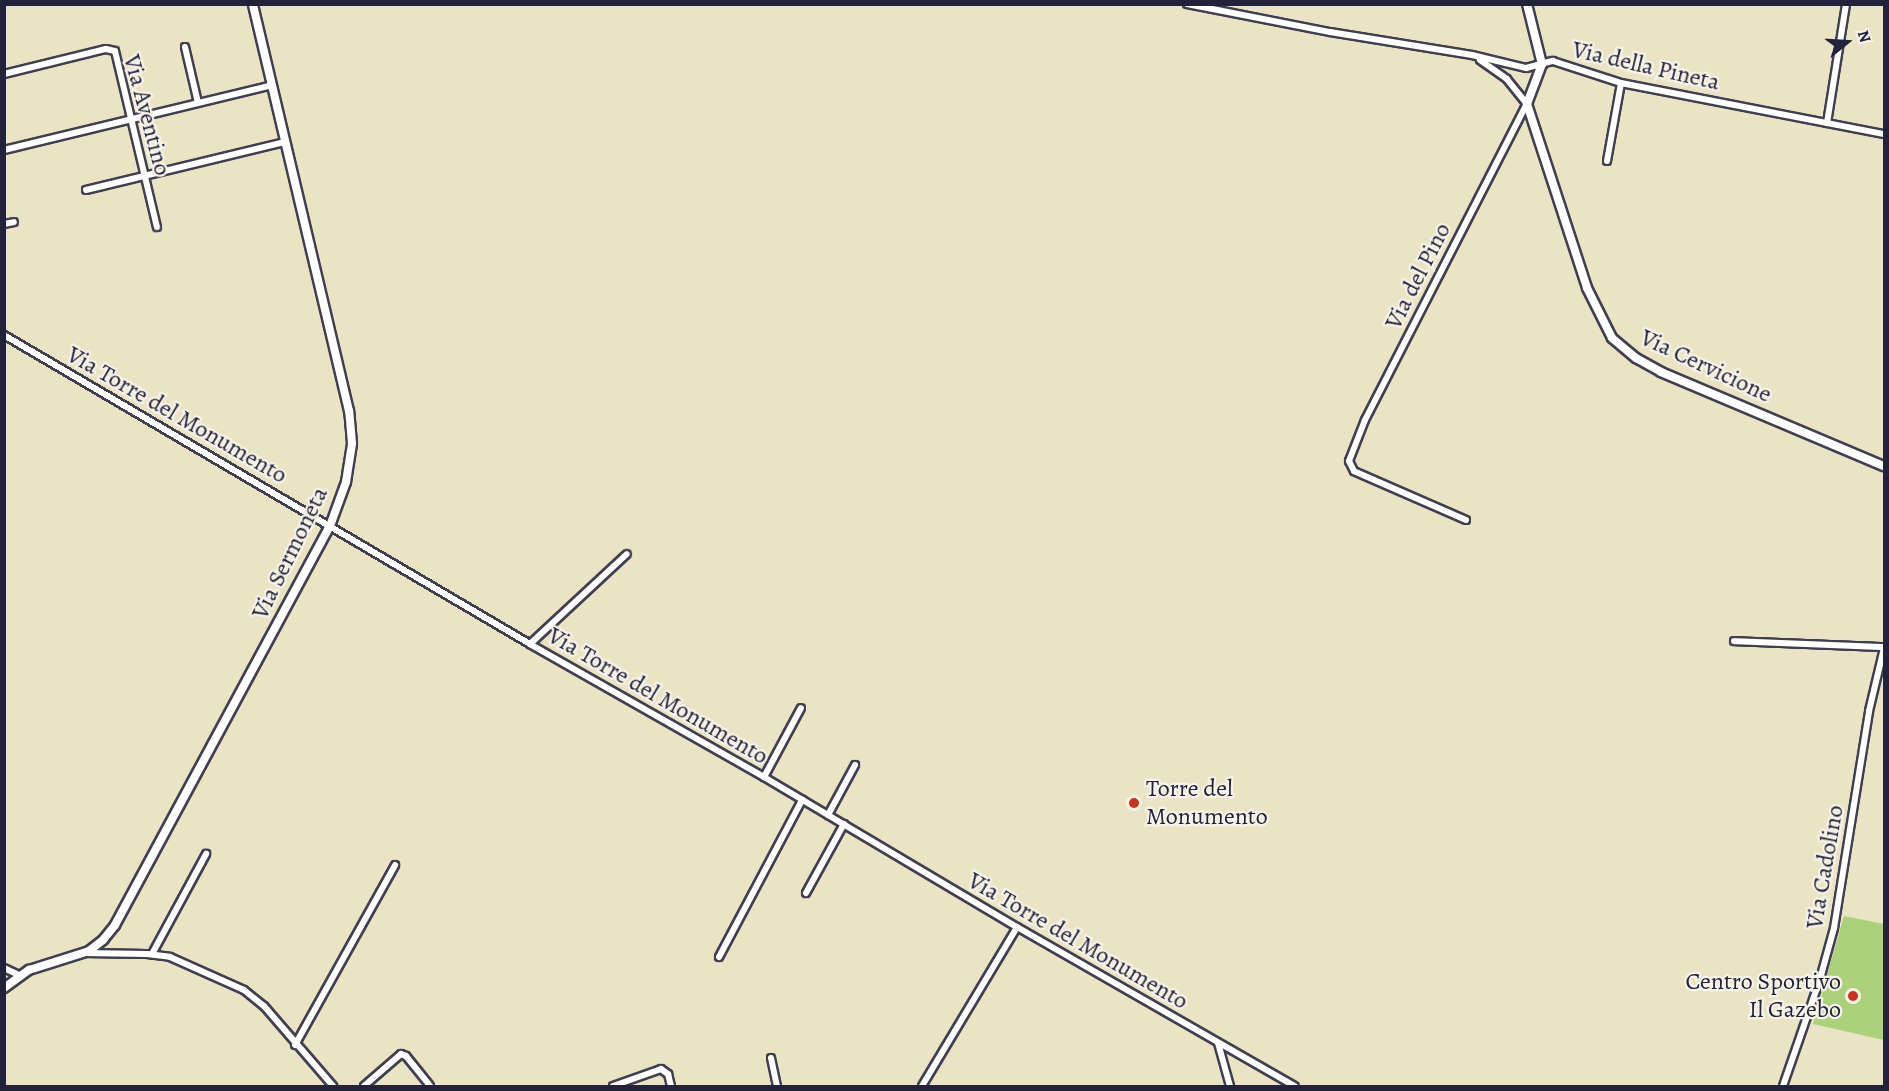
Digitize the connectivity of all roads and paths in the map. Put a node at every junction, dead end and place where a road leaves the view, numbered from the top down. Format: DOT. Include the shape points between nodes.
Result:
graph roads {
  1 [pos="253,4"];
  2 [pos="1187,4"];
  3 [pos="1527,4"];
  4 [pos="1846,4"];
  5 [pos="185,47"];
  6 [pos="1472,55"];
  7 [pos="1542,64"];
  8 [pos="4,74"];
  9 [pos="1621,83"];
  10 [pos="272,85"];
  11 [pos="198,103"];
  12 [pos="1527,104"];
  13 [pos="132,119"];
  14 [pos="1827,123"];
  15 [pos="1884,134"];
  16 [pos="285,142"];
  17 [pos="4,150"];
  18 [pos="1606,161"];
  19 [pos="145,175"];
  20 [pos="86,190"];
  21 [pos="14,222"];
  22 [pos="4,225"];
  23 [pos="157,227"];
  24 [pos="4,335"];
  25 [pos="1884,466"];
  26 [pos="1466,520"];
  27 [pos="330,526"];
  28 [pos="627,554"];
  29 [pos="1734,641"];
  30 [pos="530,645"];
  31 [pos="1884,648"];
  32 [pos="801,708"];
  33 [pos="855,765"];
  34 [pos="764,777"];
  35 [pos="802,800"];
  36 [pos="828,815"];
  37 [pos="844,824"];
  38 [pos="206,854"];
  39 [pos="395,865"];
  40 [pos="806,893"];
  41 [pos="1017,927"];
  42 [pos="84,953"];
  43 [pos="152,954"];
  44 [pos="719,957"];
  45 [pos="4,968"];
  46 [pos="19,975"];
  47 [pos="4,988"];
  48 [pos="1218,1043"];
  49 [pos="296,1045"];
  50 [pos="771,1058"];
  51 [pos="333,1086"];
  52 [pos="364,1086"];
  53 [pos="430,1086"];
  54 [pos="613,1086"];
  55 [pos="671,1086"];
  56 [pos="777,1086"];
  57 [pos="922,1086"];
  58 [pos="1230,1086"];
  59 [pos="1295,1086"];
  60 [pos="1783,1086"];
  1 -- 10 [label="street, Via Sermoneta"];
  2 -- 6 [label="street, Via della Pineta"];
  3 -- 7 [label="street"];
  4 -- 14 [label="street"];
  5 -- 11 [label="street"];
  6 -- 7 [label="street, Via della Pineta" via="1526,68"];
  6 -- 12 [label="street, Via Cervicione" via="1503,75"];
  7 -- 9 [label="street, Via della Pineta" via="1553,62"];
  7 -- 12 [label="street"];
  8 -- 13 [label="street, Via Aventino" via="113,49"];
  9 -- 14 [label="street, Via della Pineta"];
  9 -- 18 [label="street"];
  10 -- 11 [label="street"];
  10 -- 16 [label="street, Via Sermoneta"];
  11 -- 13 [label="street"];
  12 -- 25 [label="street, Via Cervicione" via="1587,288 1606,329 1619,345 1668,375"];
  12 -- 26 [label="street, Via del Pino" via="1350,453 1350,468"];
  13 -- 17 [label="street"];
  13 -- 19 [label="street, Via Aventino"];
  14 -- 15 [label="street, Via della Pineta"];
  16 -- 19 [label="street"];
  16 -- 27 [label="street, Via Sermoneta" via="352,428 348,474"];
  19 -- 20 [label="street"];
  19 -- 23 [label="street, Via Aventino"];
  21 -- 22 [label="street"];
  24 -- 27 [label="street, Via Torre del Monumento"];
  27 -- 30 [label="street, Via Torre del Monumento"];
  27 -- 42 [label="street, Via Sermoneta" via="120,916 103,940"];
  28 -- 30 [label="street"];
  29 -- 31 [label="street"];
  30 -- 34 [label="street, Via Torre del Monumento"];
  31 -- 60 [label="street, Via Cadolino" via="1869,711 1834,928"];
  32 -- 34 [label="street"];
  33 -- 36 [label="street"];
  34 -- 35 [label="street, Via Torre del Monumento"];
  35 -- 36 [label="street, Via Torre del Monumento"];
  35 -- 44 [label="street"];
  36 -- 37 [label="street, Via Torre del Monumento"];
  37 -- 40 [label="street"];
  37 -- 41 [label="street, Via Torre del Monumento"];
  38 -- 43 [label="street"];
  39 -- 49 [label="street"];
  41 -- 48 [label="street, Via Torre del Monumento"];
  41 -- 57 [label="street"];
  42 -- 43 [label="street"];
  42 -- 46 [label="street, Via Sermoneta"];
  43 -- 49 [label="street" via="179,960 244,990 262,1004"];
  45 -- 46 [label="street"];
  46 -- 47 [label="street, Via Sermoneta"];
  48 -- 58 [label="street"];
  48 -- 59 [label="street, Via Torre del Monumento"];
  49 -- 51 [label="street"];
  50 -- 56 [label="street"];
  52 -- 53 [label="street" via="401,1054"];
  54 -- 55 [label="street" via="661,1070 668,1074"];
}
